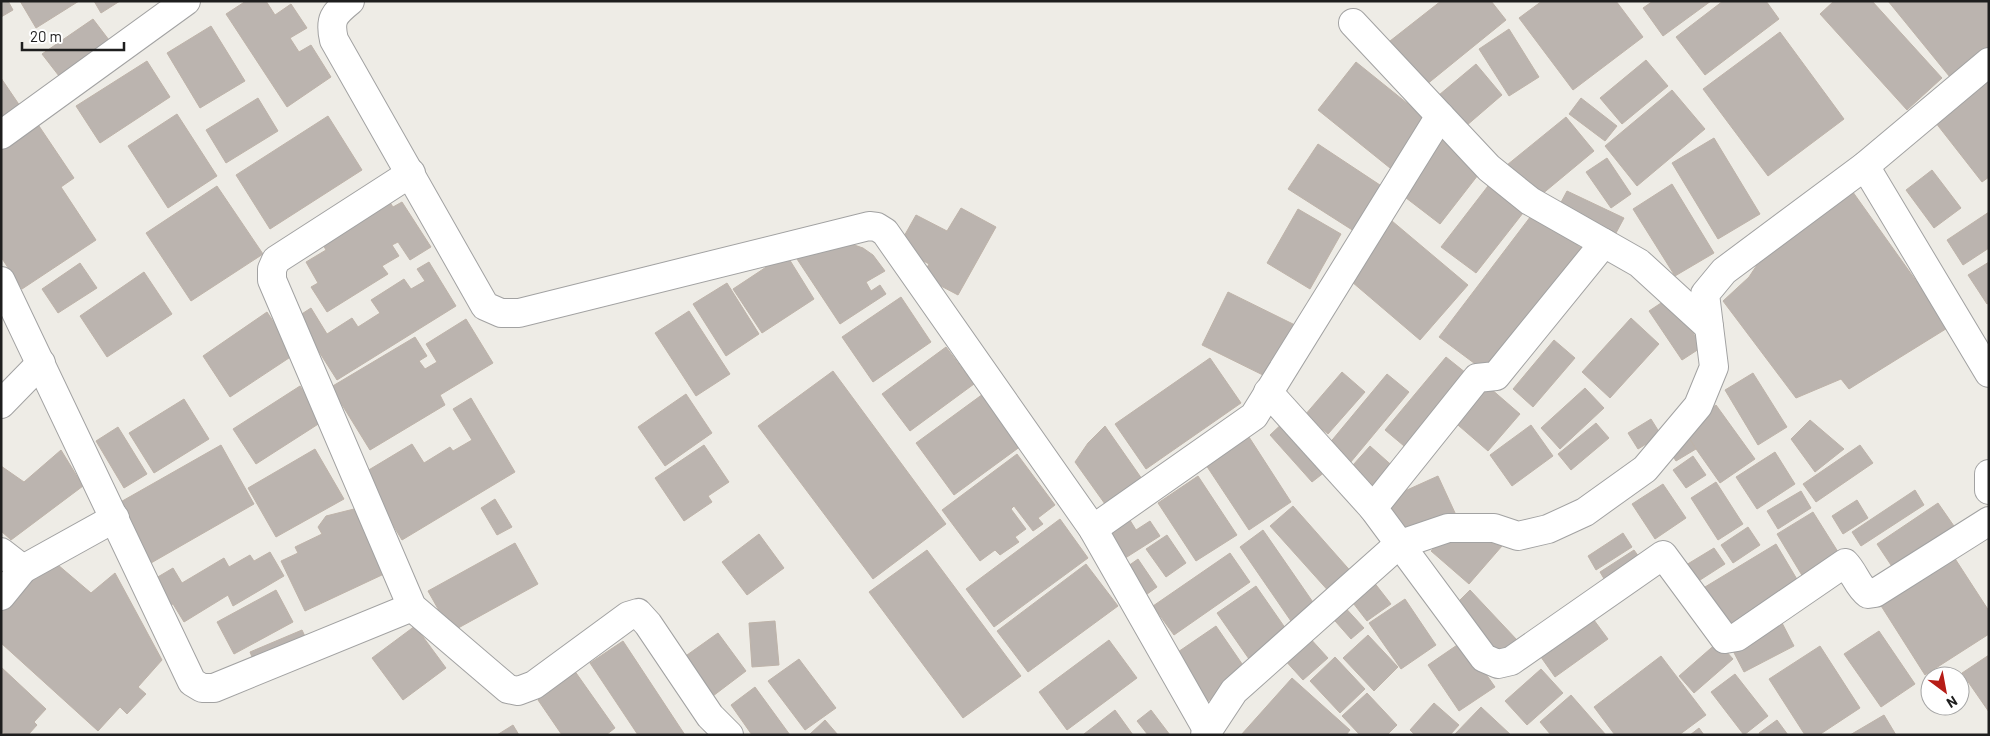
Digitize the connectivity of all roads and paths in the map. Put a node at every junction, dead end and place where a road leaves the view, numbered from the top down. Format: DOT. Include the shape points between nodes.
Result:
graph roads {
  1 [pos="186,1"];
  2 [pos="350,1"];
  3 [pos="1353,24"];
  4 [pos="1989,62"];
  5 [pos="1440,116"];
  6 [pos="1,136"];
  7 [pos="1865,166"];
  8 [pos="411,173"];
  9 [pos="1604,243"];
  10 [pos="1,281"];
  11 [pos="1709,327"];
  12 [pos="41,363"];
  13 [pos="1989,373"];
  14 [pos="1268,392"];
  15 [pos="1,404"];
  16 [pos="1989,474"];
  17 [pos="1989,490"];
  18 [pos="1373,508"];
  19 [pos="114,518"];
  20 [pos="1989,520"];
  21 [pos="1093,529"];
  22 [pos="1398,545"];
  23 [pos="1,552"];
  24 [pos="23,569"];
  25 [pos="1,596"];
  26 [pos="412,607"];
  27 [pos="1206,733"];
  28 [pos="729,735"];
  1 -- 6 [label="street"];
  2 -- 8 [label="street" via="336,13 331,26 334,40"];
  3 -- 5 [label="street"];
  4 -- 7 [label="street"];
  5 -- 9 [label="street" via="1490,168 1530,201"];
  5 -- 14 [label="street"];
  7 -- 11 [label="street" via="1724,271 1705,294"];
  7 -- 13 [label="street"];
  8 -- 21 [label="street" via="486,306 501,314 519,313 878,226"];
  8 -- 26 [label="street" via="276,260 272,280"];
  9 -- 11 [label="street" via="1639,263"];
  9 -- 18 [label="street" via="1496,376 1477,378"];
  10 -- 12 [label="street"];
  11 -- 22 [label="street" via="1714,367 1698,406 1645,469 1593,506 1548,529 1518,536 1494,528 1448,528"];
  12 -- 15 [label="street"];
  12 -- 19 [label="street"];
  14 -- 18 [label="street"];
  14 -- 21 [label="street" via="1254,416"];
  16 -- 17 [label="street"];
  18 -- 22 [label="street"];
  19 -- 24 [label="street"];
  19 -- 26 [label="street" via="192,682 202,688 214,688"];
  20 -- 22 [label="street" via="1875,593 1864,591 1845,563 1737,637 1725,639 1663,555 1511,661 1498,664 1484,658"];
  21 -- 27 [label="street"];
  22 -- 27 [label="street" via="1234,691"];
  23 -- 24 [label="street"];
  24 -- 25 [label="street"];
  26 -- 28 [label="street" via="508,689 518,691 534,685 628,616 638,613 710,716"];
}
